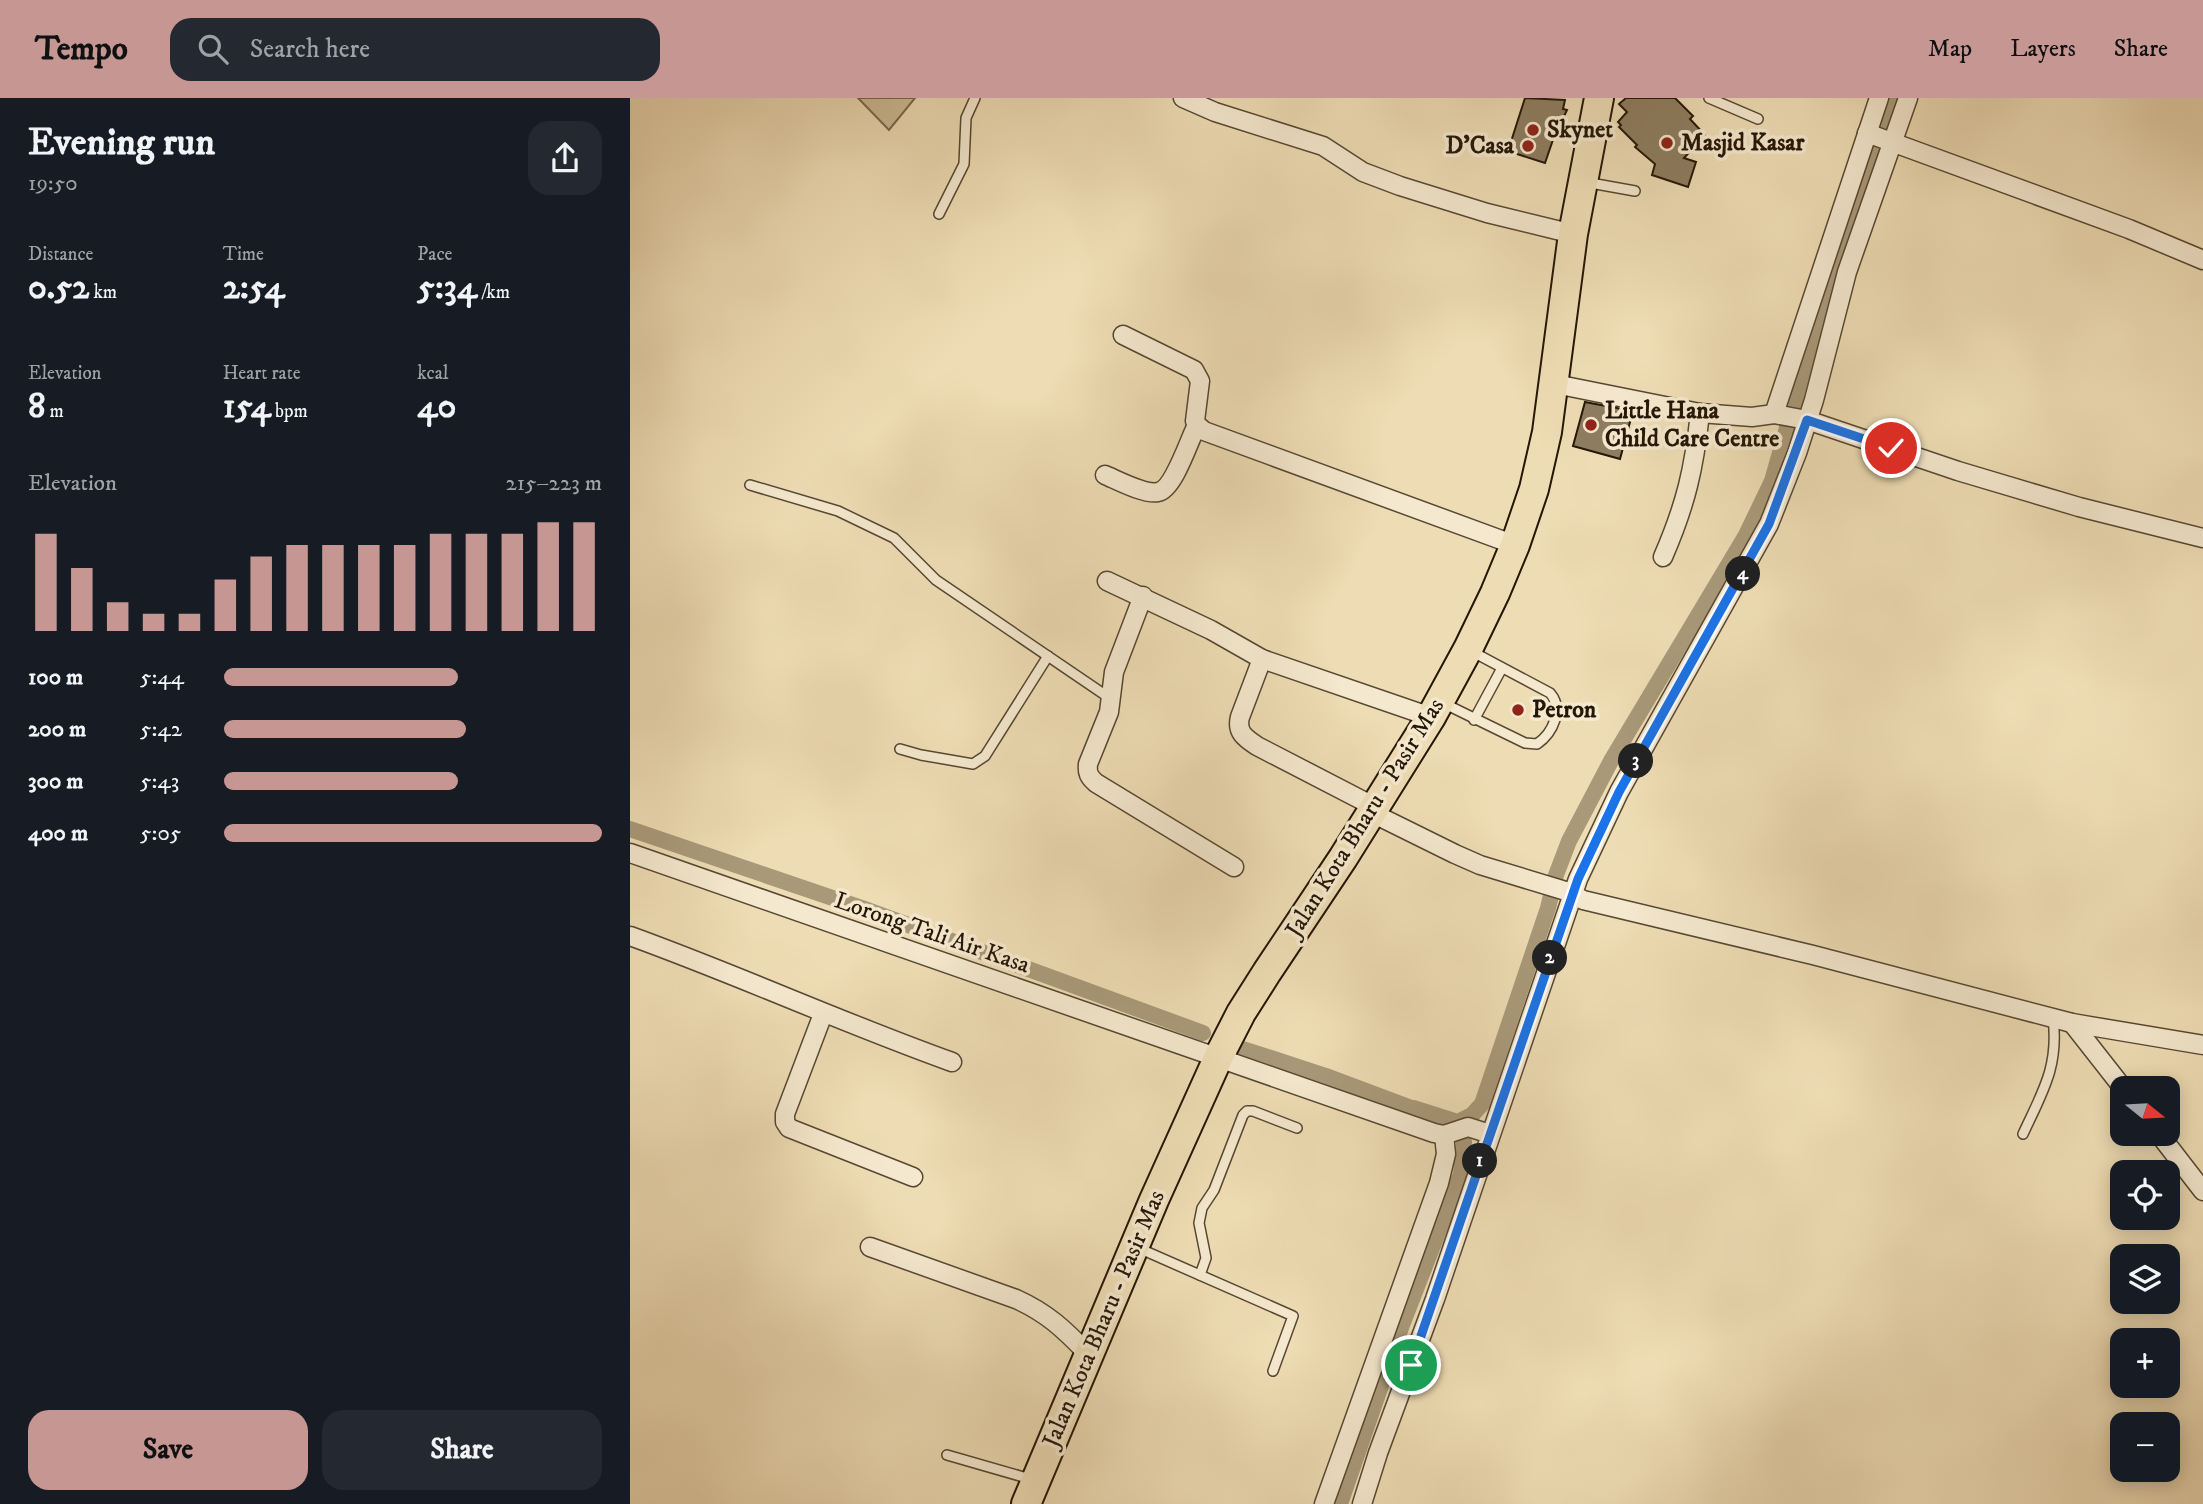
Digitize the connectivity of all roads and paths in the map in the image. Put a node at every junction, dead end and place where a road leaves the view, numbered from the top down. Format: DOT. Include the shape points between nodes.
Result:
graph roads {
  1 [pos="975,98"];
  2 [pos="1183,98"];
  3 [pos="1599,98"];
  4 [pos="1709,98"];
  5 [pos="1880,98"];
  6 [pos="1908,98"];
  7 [pos="1758,119"];
  8 [pos="1880,137"];
  9 [pos="1581,182"];
  10 [pos="1635,191"];
  11 [pos="939,214"];
  12 [pos="1573,234"];
  13 [pos="2203,260"];
  14 [pos="1123,335"];
  15 [pos="1555,384"];
  16 [pos="1700,413"];
  17 [pos="1776,414"];
  18 [pos="1803,419"];
  19 [pos="1197,425"];
  20 [pos="1105,475"];
  21 [pos="750,485"];
  22 [pos="2203,538"];
  23 [pos="1515,545"];
  24 [pos="1663,556"];
  25 [pos="1107,581"];
  26 [pos="1143,596"];
  27 [pos="1468,649"];
  28 [pos="1048,656"];
  29 [pos="1262,659"];
  30 [pos="1502,668"];
  31 [pos="1111,700"];
  32 [pos="1435,709"];
  33 [pos="1474,720"];
  34 [pos="900,749"];
  35 [pos="1373,810"];
  36 [pos="630,853"];
  37 [pos="1234,867"];
  38 [pos="1562,890"];
  39 [pos="630,936"];
  40 [pos="823,1014"];
  41 [pos="2053,1017"];
  42 [pos="2072,1023"];
  43 [pos="2203,1045"];
  44 [pos="1219,1056"];
  45 [pos="952,1062"];
  46 [pos="2114,1076"];
  47 [pos="1297,1128"];
  48 [pos="1480,1130"];
  49 [pos="2023,1134"];
  50 [pos="1444,1135"];
  51 [pos="2168,1146"];
  52 [pos="913,1178"];
  53 [pos="2203,1191"];
  54 [pos="870,1247"];
  55 [pos="1135,1247"];
  56 [pos="1200,1275"];
  57 [pos="1088,1353"];
  58 [pos="1273,1371"];
  59 [pos="947,1455"];
  60 [pos="1030,1492"];
  61 [pos="1324,1504"];
  62 [pos="1362,1504"];
  1 -- 11 [label="lane" via="966,118 964,164"];
  2 -- 12 [label="street" via="1323,146 1363,172 1399,186"];
  3 -- 9 [label="highway, Jalan Kota Bharu - Pasir Mas" via="1577,133"];
  4 -- 7 [label="lane"];
  5 -- 8 [label="street"];
  6 -- 8 [label="street"];
  8 -- 13 [label="street"];
  8 -- 17 [label="street"];
  8 -- 18 [label="street" via="1847,272"];
  9 -- 10 [label="lane"];
  9 -- 12 [label="highway, Jalan Kota Bharu - Pasir Mas"];
  12 -- 15 [label="highway, Jalan Kota Bharu - Pasir Mas"];
  14 -- 19 [label="street" via="1194,370 1200,381"];
  15 -- 16 [label="street"];
  15 -- 23 [label="highway, Jalan Kota Bharu - Pasir Mas" via="1534,489"];
  16 -- 17 [label="street"];
  16 -- 24 [label="street" via="1688,494"];
  17 -- 18 [label="street"];
  18 -- 22 [label="street" via="2079,507"];
  18 -- 38 [label="street" via="1769,524 1589,852"];
  19 -- 20 [label="street" via="1174,477 1158,492"];
  19 -- 23 [label="street"];
  21 -- 28 [label="lane" via="838,511 894,538 936,580"];
  23 -- 27 [label="highway, Jalan Kota Bharu - Pasir Mas"];
  25 -- 26 [label="street"];
  26 -- 29 [label="street"];
  26 -- 31 [label="street" via="1114,672"];
  27 -- 30 [label="lane"];
  27 -- 32 [label="highway, Jalan Kota Bharu - Pasir Mas"];
  28 -- 31 [label="lane"];
  28 -- 34 [label="lane" via="985,756 973,764"];
  29 -- 32 [label="street"];
  29 -- 35 [label="street" via="1237,725 1240,732"];
  30 -- 33 [label="lane"];
  30 -- 33 [label="lane" via="1557,701 1558,712 1545,738 1537,744 1525,743"];
  31 -- 37 [label="street" via="1087,764 1090,777"];
  32 -- 33 [label="lane"];
  32 -- 35 [label="highway, Jalan Kota Bharu - Pasir Mas"];
  35 -- 38 [label="street" via="1480,865"];
  35 -- 44 [label="highway, Jalan Kota Bharu - Pasir Mas" via="1260,982"];
  36 -- 44 [label="street, Lorong Tali Air Kasa"];
  38 -- 41 [label="street" via="1583,900"];
  38 -- 48 [label="street"];
  39 -- 40 [label="street"];
  40 -- 45 [label="street"];
  40 -- 52 [label="street" via="785,1122 789,1128"];
  41 -- 42 [label="street"];
  41 -- 49 [label="lane" via="2054,1060"];
  42 -- 43 [label="street"];
  42 -- 46 [label="street"];
  44 -- 50 [label="street, Lorong Tali Air Kasa"];
  44 -- 55 [label="highway, Jalan Kota Bharu - Pasir Mas"];
  47 -- 56 [label="lane" via="1253,1111 1243,1115 1214,1190 1202,1208 1199,1223 1206,1258"];
  48 -- 50 [label="street"];
  48 -- 62 [label="street"];
  50 -- 61 [label="street" via="1441,1174"];
  51 -- 53 [label="street"];
  54 -- 57 [label="street" via="1037,1308"];
  55 -- 56 [label="lane"];
  55 -- 57 [label="highway, Jalan Kota Bharu - Pasir Mas"];
  56 -- 58 [label="lane" via="1293,1316"];
  57 -- 60 [label="highway, Jalan Kota Bharu - Pasir Mas"];
  59 -- 60 [label="lane"];
}
